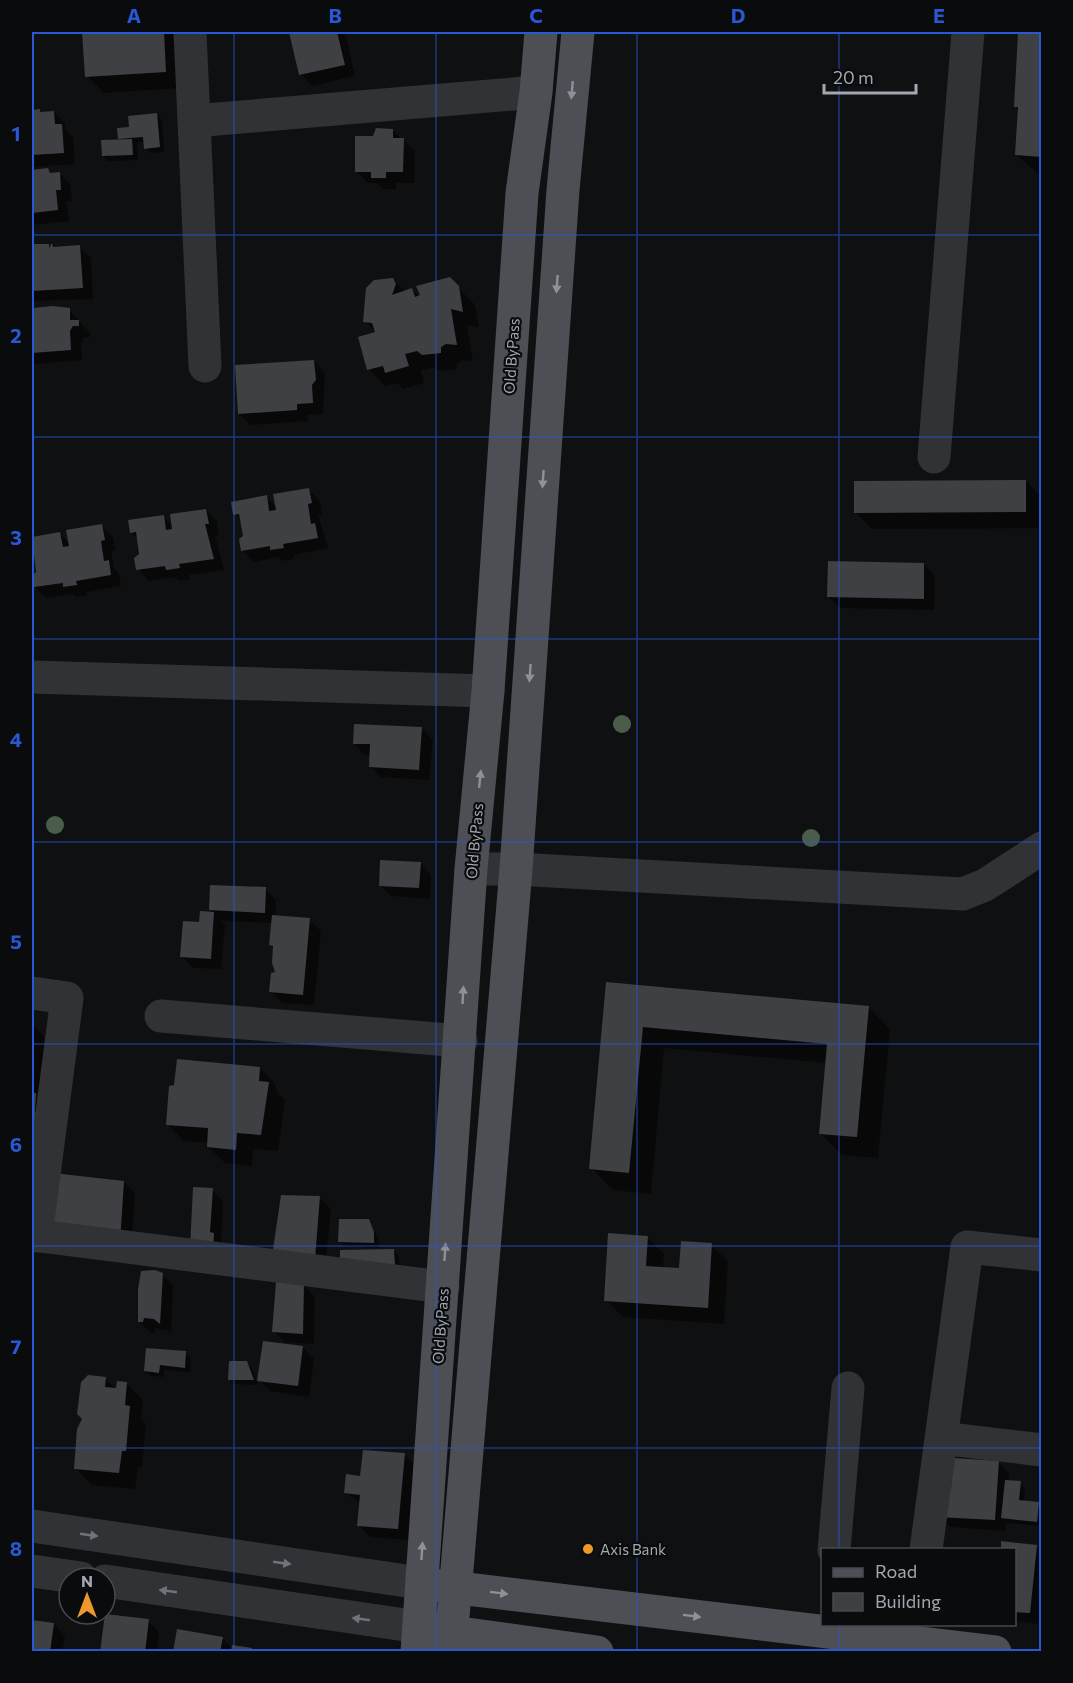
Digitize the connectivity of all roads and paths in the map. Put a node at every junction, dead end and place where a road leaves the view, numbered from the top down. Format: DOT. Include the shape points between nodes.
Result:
graph roads {
  1 [pos="190,32"];
  2 [pos="541,32"];
  3 [pos="578,32"];
  4 [pos="968,32"];
  5 [pos="536,92"];
  6 [pos="194,121"];
  7 [pos="563,190"];
  8 [pos="522,193"];
  9 [pos="205,366"];
  10 [pos="934,457"];
  11 [pos="32,677"];
  12 [pos="488,691"];
  13 [pos="1041,848"];
  14 [pos="471,869"];
  15 [pos="516,869"];
  16 [pos="32,993"];
  17 [pos="161,1016"];
  18 [pos="461,1041"];
  19 [pos="34,1235"];
  20 [pos="1041,1255"];
  21 [pos="442,1287"];
  22 [pos="848,1388"];
  23 [pos="941,1438"];
  24 [pos="1041,1450"];
  25 [pos="32,1526"];
  26 [pos="834,1548"];
  27 [pos="926,1548"];
  28 [pos="32,1571"];
  29 [pos="57,1575"];
  30 [pos="117,1583"];
  31 [pos="420,1583"];
  32 [pos="454,1587"];
  33 [pos="914,1633"];
  34 [pos="826,1636"];
  35 [pos="418,1639"];
  36 [pos="450,1642"];
  37 [pos="597,1652"];
  38 [pos="995,1652"];
  1 -- 6 [label="street"];
  2 -- 5 [label="main road, Old ByPass"];
  3 -- 7 [label="main road, one-way"];
  4 -- 10 [label="street"];
  5 -- 6 [label="street"];
  5 -- 8 [label="main road, Old ByPass"];
  6 -- 9 [label="street"];
  7 -- 8 [label="main road"];
  7 -- 15 [label="main road, one-way"];
  8 -- 12 [label="main road, Old ByPass"];
  11 -- 12 [label="street"];
  14 -- 12 [label="main road, Old ByPass, one-way"];
  13 -- 15 [label="street" via="985,885 963,894"];
  14 -- 15 [label="street"];
  18 -- 14 [label="main road, Old ByPass, one-way"];
  15 -- 32 [label="main road"];
  16 -- 19 [label="street" via="67,998"];
  17 -- 18 [label="street"];
  21 -- 18 [label="main road, Old ByPass, one-way"];
  19 -- 21 [label="street"];
  20 -- 23 [label="street" via="967,1247"];
  31 -- 21 [label="main road, Old ByPass, one-way"];
  22 -- 26 [label="street"];
  23 -- 24 [label="street"];
  23 -- 27 [label="street"];
  25 -- 31 [label="street, one-way"];
  28 -- 29 [label="street"];
  35 -- 30 [label="street, one-way"];
  31 -- 32 [label="main road"];
  31 -- 35 [label="main road, Old ByPass"];
  32 -- 34 [label="main road, one-way"];
  32 -- 36 [label="main road"];
  33 -- 34 [label="main road"];
  33 -- 38 [label="main road"];
  35 -- 36 [label="main road"];
  36 -- 37 [label="main road"];
}
